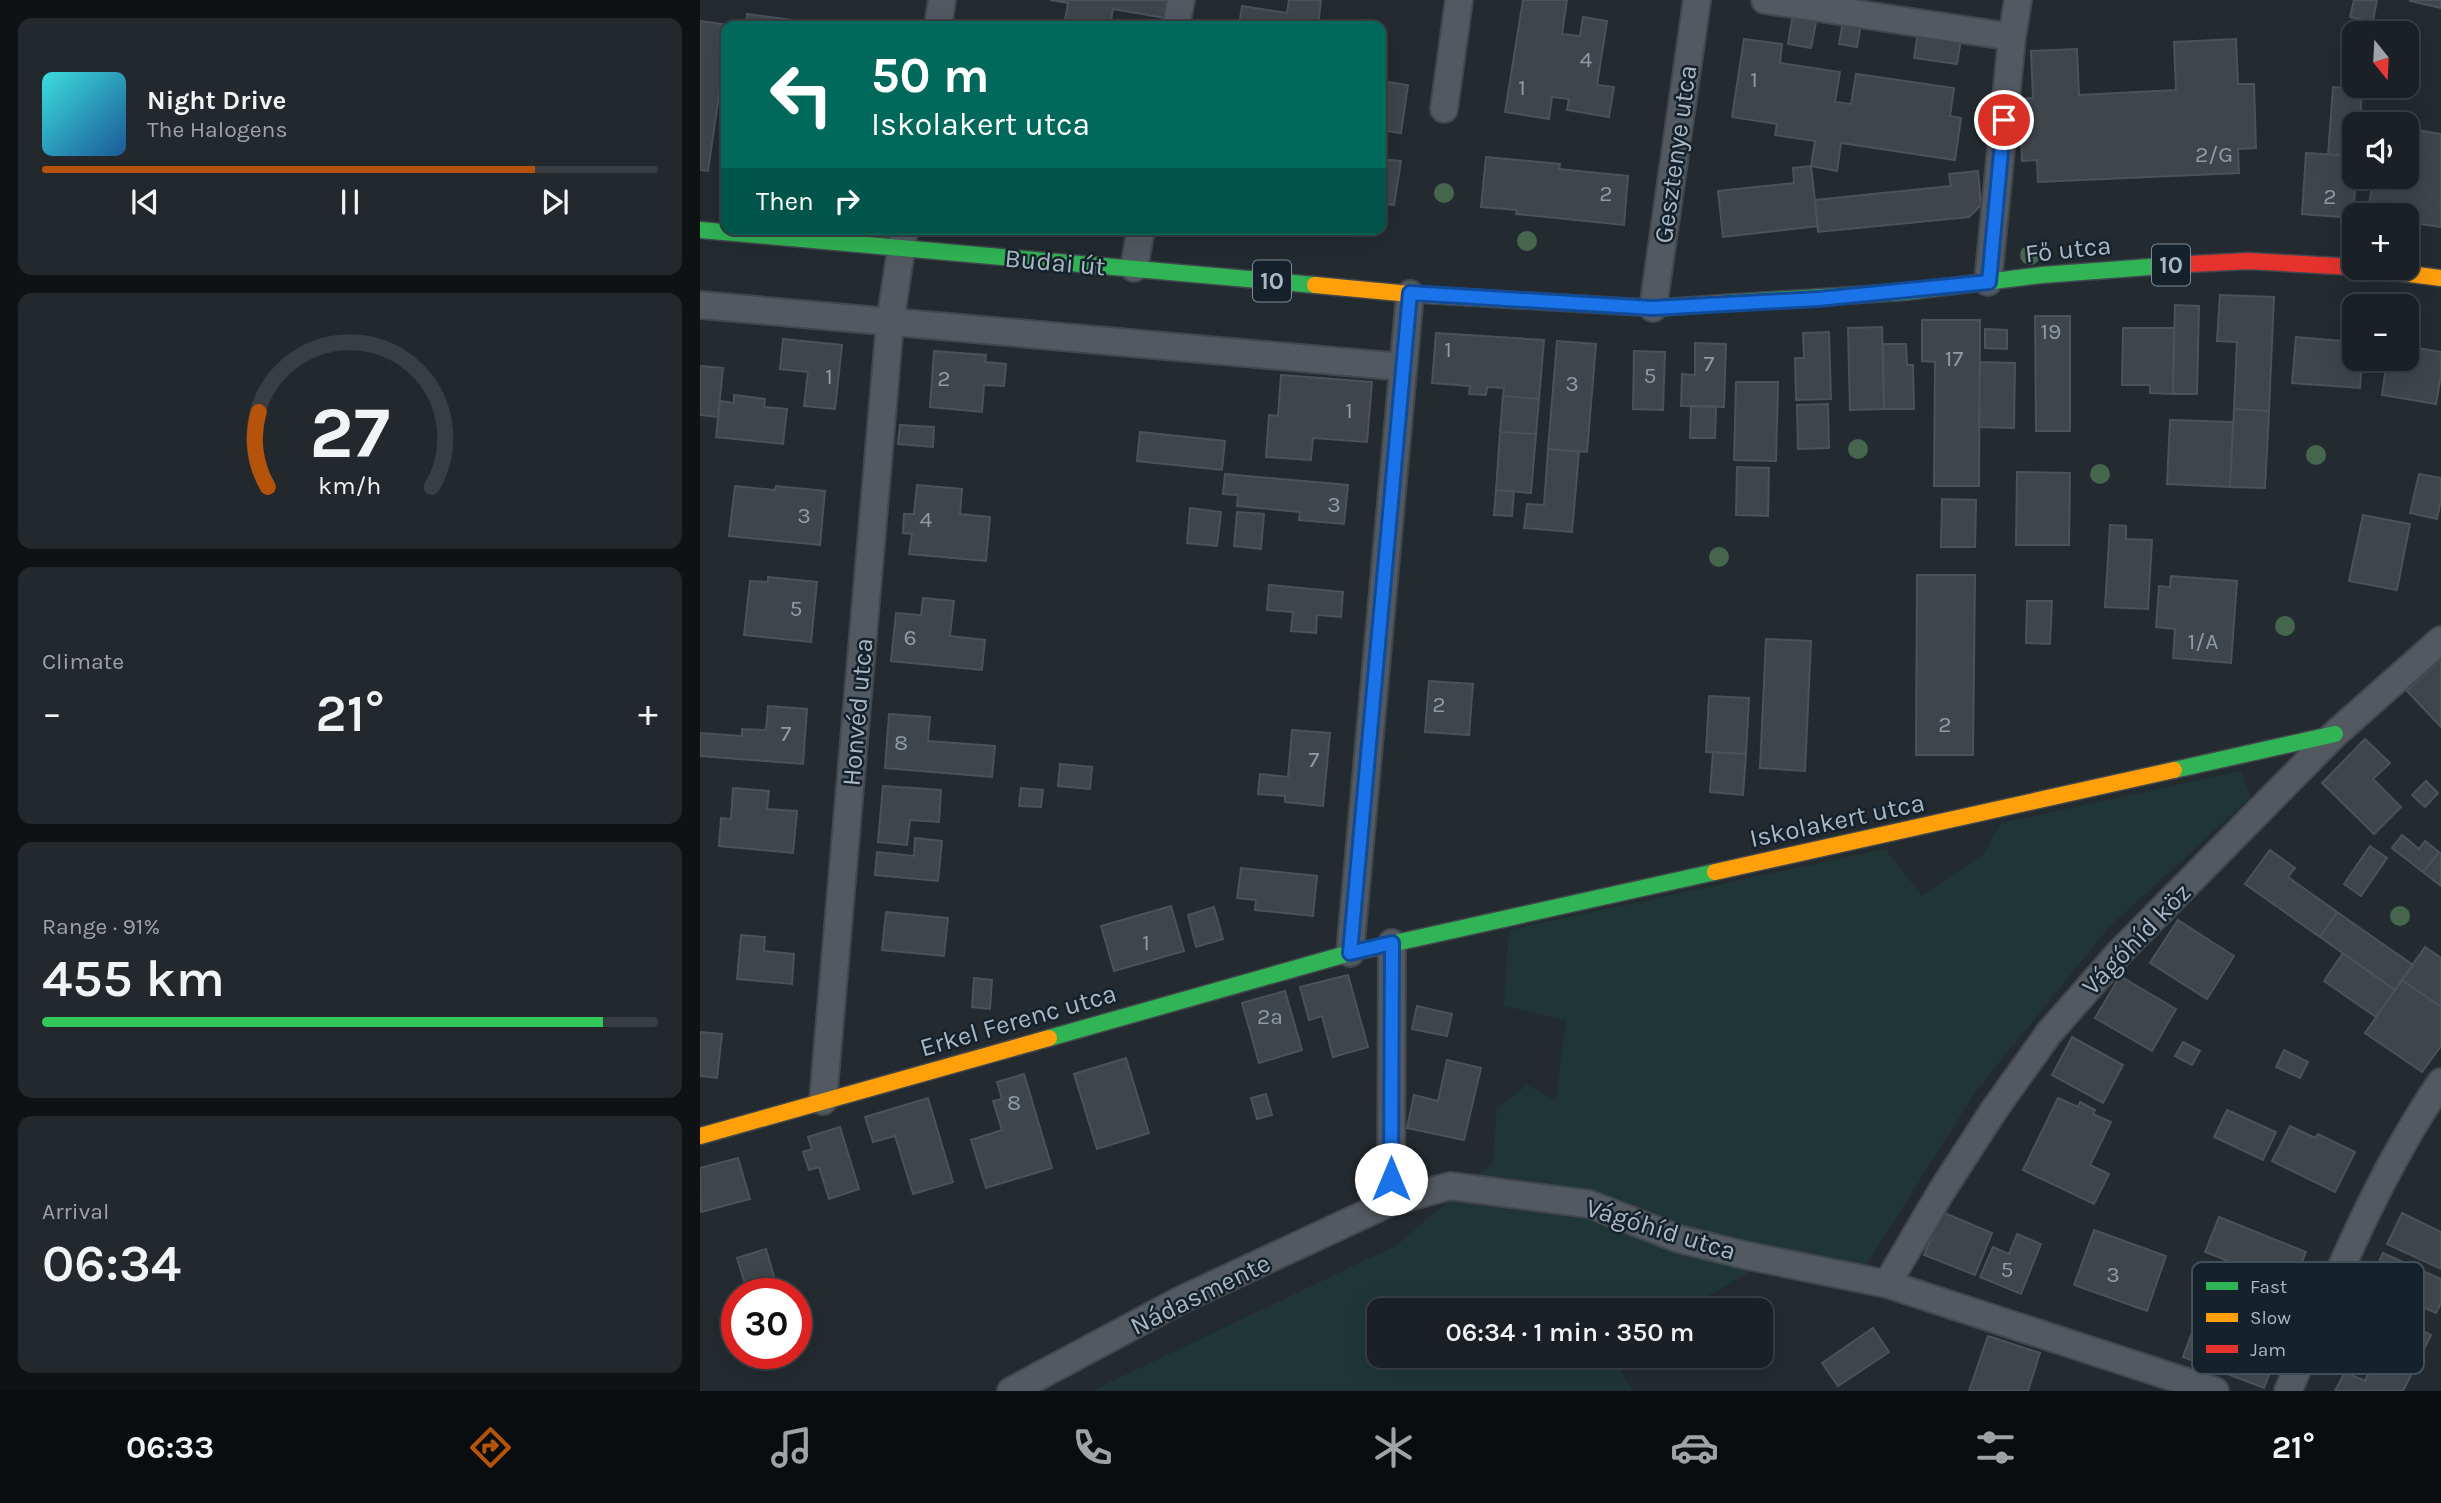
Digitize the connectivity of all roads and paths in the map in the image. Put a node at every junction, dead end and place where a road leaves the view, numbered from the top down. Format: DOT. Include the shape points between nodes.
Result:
graph roads {
  1 [pos="942,0"];
  2 [pos="1181,0"];
  3 [pos="1459,0"];
  4 [pos="1697,0"];
  5 [pos="1765,0"];
  6 [pos="2018,0"];
  7 [pos="939,21"];
  8 [pos="1177,21"];
  9 [pos="2012,37"];
  10 [pos="1444,109"];
  11 [pos="700,230"];
  12 [pos="721,231"];
  13 [pos="812,235"];
  14 [pos="1140,235"];
  15 [pos="902,239"];
  16 [pos="2342,266"];
  17 [pos="1134,268"];
  18 [pos="2419,275"];
  19 [pos="2441,278"];
  20 [pos="1989,282"];
  21 [pos="1410,293"];
  22 [pos="700,305"];
  23 [pos="1653,308"];
  24 [pos="891,322"];
  25 [pos="1402,367"];
  26 [pos="2441,640"];
  27 [pos="2334,734"];
  28 [pos="1392,943"];
  29 [pos="1350,953"];
  30 [pos="2441,1082"];
  31 [pos="823,1101"];
  32 [pos="700,1136"];
  33 [pos="1391,1202"];
  34 [pos="2344,1262"];
  35 [pos="1886,1284"];
  36 [pos="2295,1374"];
  37 [pos="1011,1391"];
  38 [pos="2215,1391"];
  39 [pos="2288,1391"];
  1 -- 7 [label="street"];
  2 -- 8 [label="street"];
  3 -- 10 [label="street"];
  4 -- 23 [label="street, Gesztenye utca"];
  5 -- 9 [label="street"];
  6 -- 9 [label="street"];
  9 -- 20 [label="street"];
  11 -- 12 [label="main road, Budai út / 10"];
  13 -- 15 [label="main road, Budai út / 10"];
  14 -- 17 [label="street"];
  15 -- 17 [label="main road, Budai út / 10"];
  15 -- 24 [label="street, Honvéd utca"];
  16 -- 20 [label="main road, Fő utca / 10" via="2249,261"];
  17 -- 21 [label="main road, Budai út / 10"];
  18 -- 19 [label="main road"];
  20 -- 23 [label="main road, Fő utca / 10" via="1818,299"];
  21 -- 23 [label="main road, Fő utca / 10"];
  21 -- 25 [label="street"];
  22 -- 24 [label="street"];
  24 -- 25 [label="street"];
  24 -- 31 [label="street, Honvéd utca"];
  25 -- 29 [label="street"];
  26 -- 27 [label="street, Vágóhíd köz"];
  27 -- 28 [label="main road, Iskolakert utca"];
  27 -- 35 [label="street, Vágóhíd köz" via="2120,952 2049,1033 1964,1157"];
  28 -- 29 [label="main road, Iskolakert utca"];
  28 -- 33 [label="street"];
  29 -- 31 [label="main road, Erkel Ferenc utca"];
  30 -- 34 [label="street" via="2386,1175"];
  31 -- 32 [label="main road, Erkel Ferenc utca"];
  33 -- 35 [label="street, Vágóhíd utca" via="1450,1186 1589,1204 1679,1239"];
  33 -- 37 [label="street, Nádasmente" via="1181,1300"];
  35 -- 38 [label="street, Vágóhíd utca"];
  36 -- 39 [label="street"];
}
